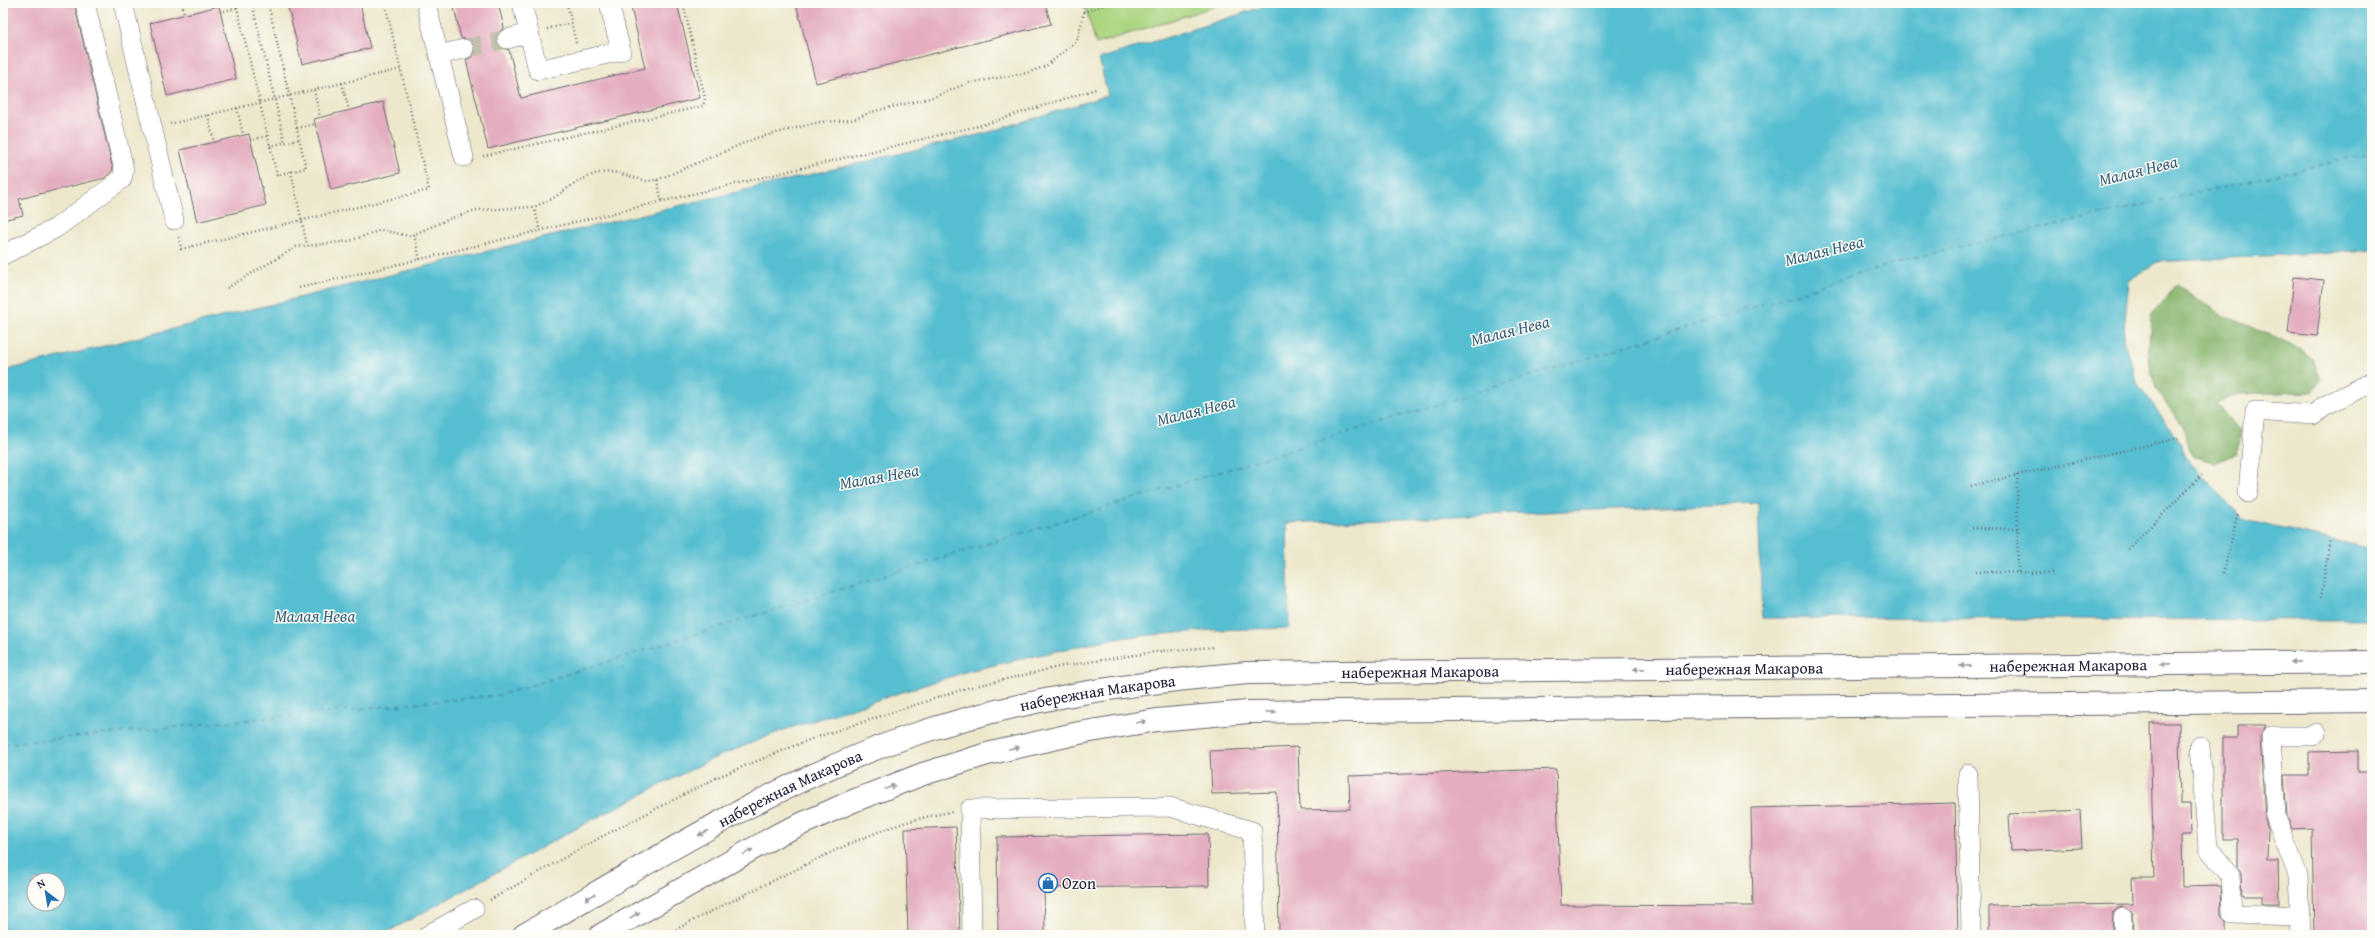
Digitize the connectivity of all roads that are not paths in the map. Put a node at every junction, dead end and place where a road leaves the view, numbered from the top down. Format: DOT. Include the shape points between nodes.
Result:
graph roads {
  1 [pos="85,3"];
  2 [pos="123,3"];
  3 [pos="426,3"];
  4 [pos="522,3"];
  5 [pos="609,3"];
  6 [pos="529,33"];
  7 [pos="507,39"];
  8 [pos="464,49"];
  9 [pos="439,55"];
  10 [pos="464,156"];
  11 [pos="174,220"];
  12 [pos="3,255"];
  13 [pos="2372,382"];
  14 [pos="2248,493"];
  15 [pos="2372,662"];
  16 [pos="2372,701"];
  17 [pos="2316,733"];
  18 [pos="2200,746"];
  19 [pos="1968,774"];
  20 [pos="474,909"];
  21 [pos="2300,916"];
  22 [pos="428,935"];
  23 [pos="524,935"];
  24 [pos="601,935"];
  25 [pos="972,935"];
  26 [pos="1255,935"];
  27 [pos="1971,935"];
  28 [pos="2300,935"];
  1 -- 12 [label="lane" via="124,170 122,179 56,228"];
  2 -- 11 [label="lane"];
  3 -- 9 [label="lane"];
  4 -- 6 [label="lane"];
  5 -- 6 [label="lane" via="621,51 538,70"];
  6 -- 7 [label="lane"];
  8 -- 9 [label="lane"];
  9 -- 10 [label="lane"];
  13 -- 14 [label="lane" via="2324,406 2313,415 2255,411"];
  15 -- 23 [label="main road, набережная Макарова, one-way" via="1248,673 1152,681 1069,694 976,715 909,736 838,764 760,801"];
  24 -- 16 [label="main road, one-way" via="779,834 853,801 923,774 987,754 1079,733 1157,720 1248,712"];
  17 -- 21 [label="lane" via="2312,736 2271,736 2276,818 2298,875"];
  18 -- 21 [label="lane" via="2208,848 2230,875 2232,914"];
  19 -- 27 [label="lane"];
  20 -- 22 [label="lane"];
  21 -- 28 [label="lane"];
  25 -- 26 [label="lane" via="970,809 1170,807 1252,831"];
}
